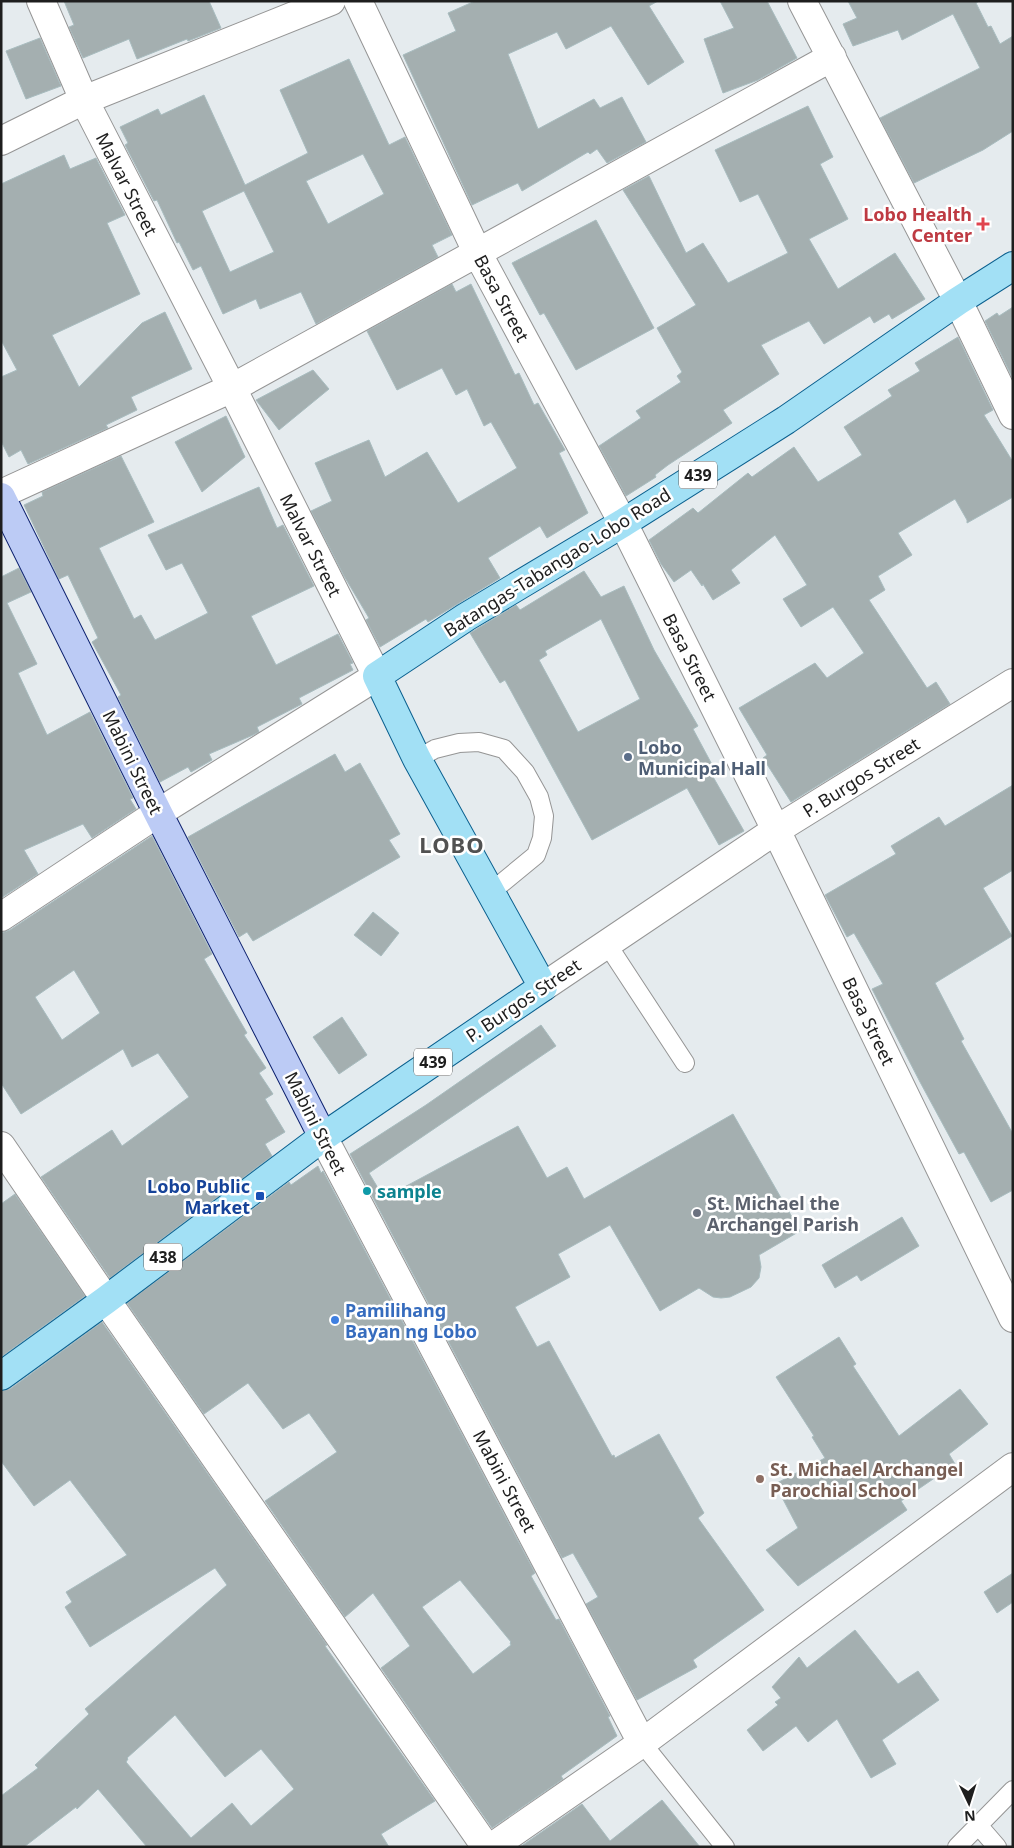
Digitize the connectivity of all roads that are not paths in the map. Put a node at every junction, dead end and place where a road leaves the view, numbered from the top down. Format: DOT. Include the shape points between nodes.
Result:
graph roads {
  1 [pos="41,1"];
  2 [pos="332,1"];
  3 [pos="358,1"];
  4 [pos="802,1"];
  5 [pos="832,57"];
  6 [pos="84,100"];
  7 [pos="1,141"];
  8 [pos="478,254"];
  9 [pos="1013,266"];
  10 [pos="958,300"];
  11 [pos="232,388"];
  12 [pos="1013,415"];
  13 [pos="1,496"];
  14 [pos="622,523"];
  15 [pos="377,676"];
  16 [pos="1013,683"];
  17 [pos="417,759"];
  18 [pos="158,813"];
  19 [pos="776,830"];
  20 [pos="491,892"];
  21 [pos="1,917"];
  22 [pos="607,944"];
  23 [pos="543,987"];
  24 [pos="685,1064"];
  25 [pos="323,1137"];
  26 [pos="1,1146"];
  27 [pos="106,1300"];
  28 [pos="1013,1318"];
  29 [pos="1,1376"];
  30 [pos="1013,1467"];
  31 [pos="642,1743"];
  32 [pos="1013,1790"];
  33 [pos="978,1825"];
  34 [pos="486,1847"];
  35 [pos="492,1847"];
  36 [pos="726,1847"];
  37 [pos="956,1847"];
  38 [pos="998,1847"];
  1 -- 6 [label="street, Malvar Street"];
  2 -- 6 [label="street"];
  3 -- 8 [label="street, Basa Street"];
  4 -- 5 [label="street"];
  5 -- 8 [label="street"];
  5 -- 10 [label="street"];
  6 -- 7 [label="street"];
  6 -- 11 [label="street, Malvar Street"];
  8 -- 11 [label="street"];
  8 -- 14 [label="street, Basa Street"];
  9 -- 10 [label="main road, Batangas-Tabangao-Lobo Road / 439"];
  10 -- 12 [label="street"];
  10 -- 14 [label="main road, Batangas-Tabangao-Lobo Road / 439" via="786,420"];
  11 -- 13 [label="street"];
  11 -- 15 [label="street, Malvar Street"];
  13 -- 18 [label="main road, Mabini Street"];
  14 -- 15 [label="main road, Batangas-Tabangao-Lobo Road / 439" via="466,617"];
  14 -- 19 [label="street, Basa Street"];
  15 -- 17 [label="main road, Malvar Street"];
  15 -- 18 [label="street"];
  16 -- 19 [label="street, P. Burgos Street"];
  17 -- 20 [label="main road, Malvar Street"];
  17 -- 20 [label="lane" via="436,749 459,743 480,742 504,749 524,772 539,797 544,816 536,855"];
  18 -- 21 [label="street"];
  18 -- 25 [label="main road, Mabini Street"];
  19 -- 22 [label="street, P. Burgos Street"];
  19 -- 28 [label="street, Basa Street"];
  20 -- 23 [label="main road, Malvar Street"];
  22 -- 23 [label="street, P. Burgos Street"];
  22 -- 24 [label="lane"];
  23 -- 25 [label="main road, P. Burgos Street / 439"];
  25 -- 27 [label="main road, P. Burgos Street / 438"];
  25 -- 31 [label="street, Mabini Street"];
  26 -- 27 [label="street"];
  27 -- 29 [label="main road, P. Burgos Street / 438"];
  27 -- 34 [label="street"];
  30 -- 31 [label="street"];
  31 -- 35 [label="street"];
  31 -- 36 [label="lane"];
  32 -- 33 [label="lane"];
  33 -- 37 [label="lane"];
  33 -- 38 [label="lane"];
}
